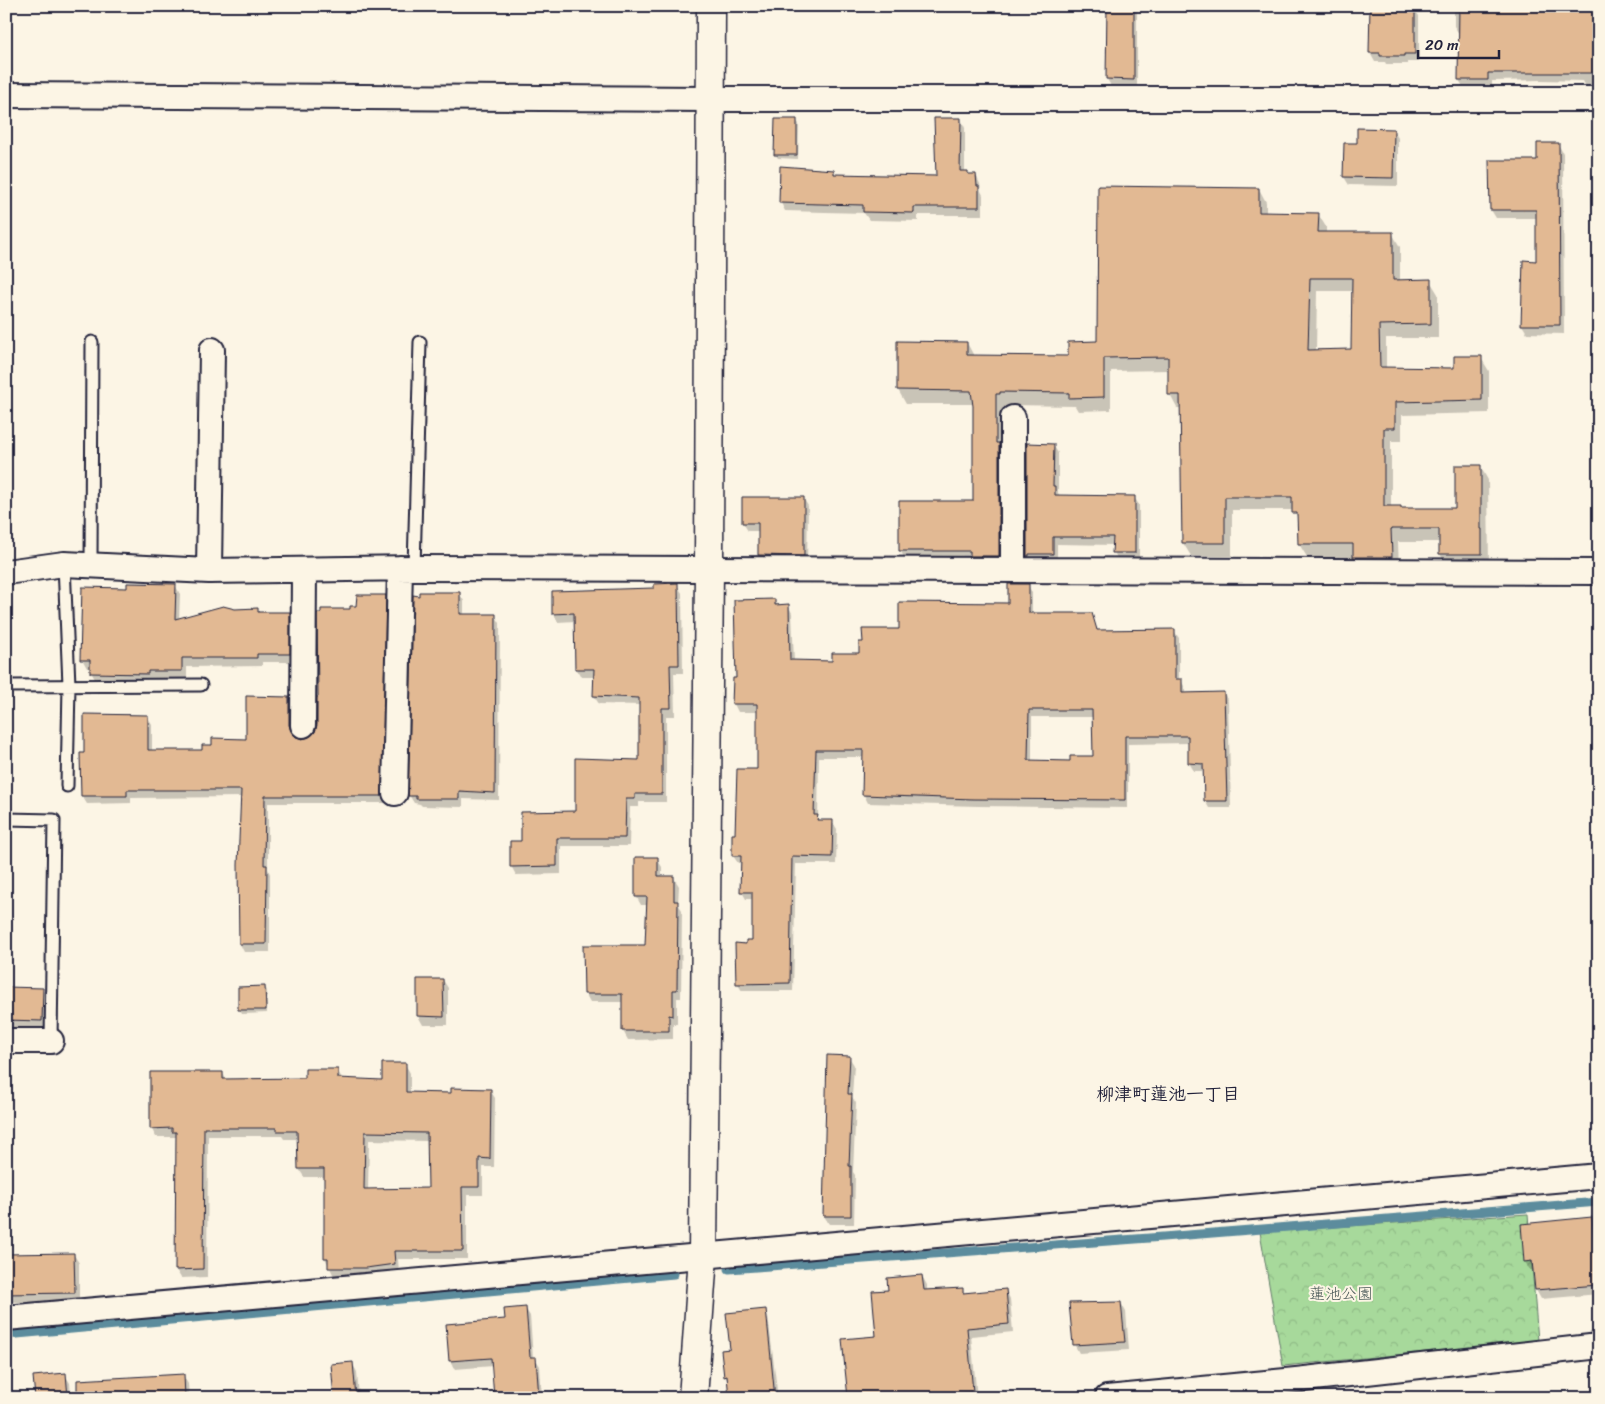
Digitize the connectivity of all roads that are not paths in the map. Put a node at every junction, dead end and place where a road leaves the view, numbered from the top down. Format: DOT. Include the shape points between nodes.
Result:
graph roads {
  1 [pos="711,6"];
  2 [pos="6,95"];
  3 [pos="1599,99"];
  4 [pos="711,100"];
  5 [pos="92,342"];
  6 [pos="420,342"];
  7 [pos="212,350"];
  8 [pos="1014,418"];
  9 [pos="64,564"];
  10 [pos="91,565"];
  11 [pos="407,568"];
  12 [pos="709,569"];
  13 [pos="1013,570"];
  14 [pos="209,571"];
  15 [pos="304,571"];
  16 [pos="6,572"];
  17 [pos="1599,572"];
  18 [pos="69,685"];
  19 [pos="201,685"];
  20 [pos="6,686"];
  21 [pos="303,725"];
  22 [pos="67,786"];
  23 [pos="395,793"];
  24 [pos="6,819"];
  25 [pos="6,1041"];
  26 [pos="51,1041"];
  27 [pos="1599,1176"];
  28 [pos="703,1256"];
  29 [pos="6,1318"];
  30 [pos="1599,1346"];
  31 [pos="1297,1389"];
  32 [pos="693,1398"];
  33 [pos="1107,1398"];
  1 -- 4 [label="street"];
  2 -- 4 [label="street"];
  3 -- 4 [label="street"];
  4 -- 12 [label="street"];
  5 -- 10 [label="lane"];
  6 -- 11 [label="lane"];
  7 -- 14 [label="street"];
  8 -- 13 [label="street"];
  9 -- 10 [label="street"];
  9 -- 16 [label="street"];
  9 -- 18 [label="lane"];
  10 -- 14 [label="street"];
  11 -- 12 [label="street"];
  11 -- 15 [label="street"];
  11 -- 23 [label="street"];
  12 -- 13 [label="street"];
  12 -- 28 [label="street"];
  13 -- 17 [label="street"];
  14 -- 15 [label="street"];
  15 -- 21 [label="street"];
  18 -- 19 [label="lane"];
  18 -- 20 [label="lane"];
  18 -- 22 [label="lane"];
  24 -- 26 [label="lane" via="54,820"];
  25 -- 26 [label="street"];
  27 -- 28 [label="street"];
  28 -- 29 [label="street"];
  28 -- 32 [label="street"];
  30 -- 31 [label="street"];
  31 -- 33 [label="street"];
}
